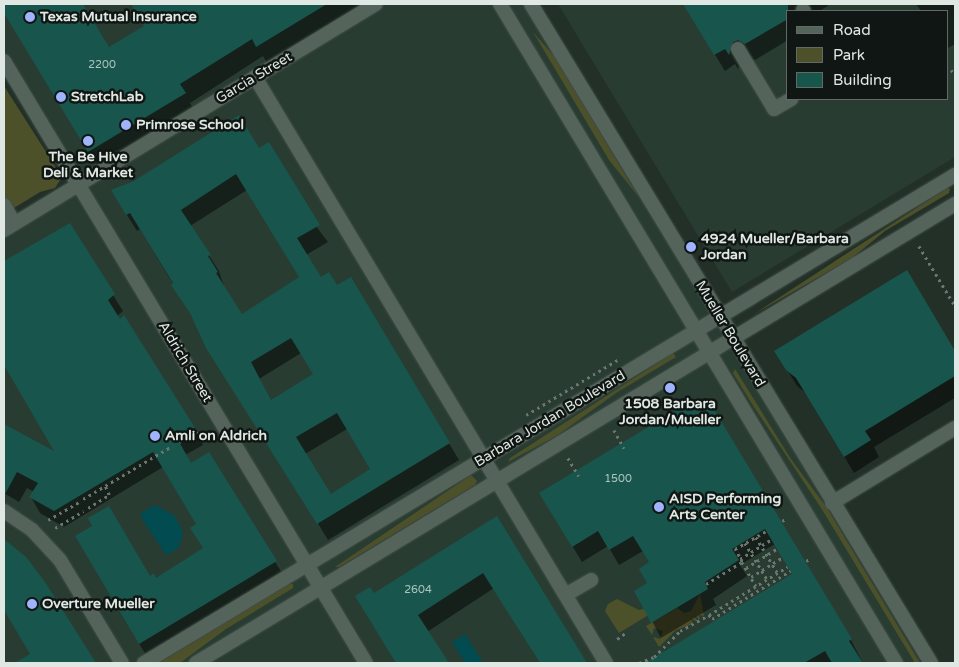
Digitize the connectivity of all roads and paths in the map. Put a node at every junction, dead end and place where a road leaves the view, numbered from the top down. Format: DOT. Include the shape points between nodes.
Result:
graph roads {
  1 [pos="376,4"];
  2 [pos="500,4"];
  3 [pos="531,4"];
  4 [pos="738,49"];
  5 [pos="4,61"];
  6 [pos="951,70"];
  7 [pos="955,73"];
  8 [pos="255,77"];
  9 [pos="789,100"];
  10 [pos="955,175"];
  11 [pos="78,183"];
  12 [pos="955,204"];
  13 [pos="4,205"];
  14 [pos="9,226"];
  15 [pos="919,246"];
  16 [pos="955,306"];
  17 [pos="719,317"];
  18 [pos="695,332"];
  19 [pos="732,339"];
  20 [pos="708,354"];
  21 [pos="619,359"];
  22 [pos="518,420"];
  23 [pos="955,428"];
  24 [pos="614,430"];
  25 [pos="202,431"];
  26 [pos="179,442"];
  27 [pos="172,446"];
  28 [pos="624,448"];
  29 [pos="485,458"];
  30 [pos="568,458"];
  31 [pos="579,476"];
  32 [pos="499,481"];
  33 [pos="104,486"];
  34 [pos="83,499"];
  35 [pos="79,502"];
  36 [pos="832,504"];
  37 [pos="88,508"];
  38 [pos="4,511"];
  39 [pos="84,511"];
  40 [pos="786,519"];
  41 [pos="48,520"];
  42 [pos="782,521"];
  43 [pos="55,528"];
  44 [pos="766,531"];
  45 [pos="756,537"];
  46 [pos="771,540"];
  47 [pos="745,543"];
  48 [pos="761,546"];
  49 [pos="777,549"];
  50 [pos="751,553"];
  51 [pos="766,555"];
  52 [pos="782,558"];
  53 [pos="740,559"];
  54 [pos="810,559"];
  55 [pos="806,561"];
  56 [pos="742,562"];
  57 [pos="756,562"];
  58 [pos="307,564"];
  59 [pos="772,564"];
  60 [pos="787,566"];
  61 [pos="746,568"];
  62 [pos="761,570"];
  63 [pos="790,571"];
  64 [pos="777,573"];
  65 [pos="751,577"];
  66 [pos="767,579"];
  67 [pos="591,580"];
  68 [pos="706,584"];
  69 [pos="756,586"];
  70 [pos="321,588"];
  71 [pos="566,594"];
  72 [pos="709,615"];
  73 [pos="628,632"];
  74 [pos="617,638"];
  75 [pos="122,663"];
  76 [pos="144,663"];
  77 [pos="196,663"];
  78 [pos="366,663"];
  79 [pos="606,663"];
  80 [pos="639,663"];
  81 [pos="896,663"];
  82 [pos="932,663"];
  1 -- 8 [label="street, Garcia Street"];
  2 -- 18 [label="street, Mueller Boulevard"];
  3 -- 17 [label="street, Mueller Boulevard"];
  4 -- 9 [label="street" via="774,109"];
  5 -- 11 [label="street, Aldrich Street"];
  6 -- 7 [label="path"];
  8 -- 11 [label="street, Garcia Street"];
  8 -- 29 [label="street"];
  10 -- 17 [label="street, Barbara Jordan Boulevard"];
  11 -- 14 [label="street, Garcia Street"];
  11 -- 58 [label="street, Aldrich Street"];
  12 -- 19 [label="street, Barbara Jordan Boulevard"];
  13 -- 14 [label="street"];
  15 -- 16 [label="path"];
  17 -- 18 [label="street, Barbara Jordan Boulevard"];
  17 -- 19 [label="street, Mueller Boulevard"];
  18 -- 20 [label="street, Mueller Boulevard"];
  18 -- 29 [label="street, Barbara Jordan Boulevard"];
  19 -- 20 [label="street, Barbara Jordan Boulevard"];
  19 -- 36 [label="street, Mueller Boulevard"];
  20 -- 32 [label="street, Barbara Jordan Boulevard"];
  20 -- 81 [label="street, Mueller Boulevard"];
  21 -- 22 [label="path"];
  23 -- 36 [label="street"];
  24 -- 28 [label="path"];
  25 -- 26 [label="path"];
  27 -- 33 [label="path"];
  29 -- 32 [label="street"];
  29 -- 58 [label="street, Barbara Jordan Boulevard"];
  30 -- 31 [label="path"];
  32 -- 70 [label="street, Barbara Jordan Boulevard"];
  32 -- 71 [label="street"];
  33 -- 34 [label="path"];
  33 -- 37 [label="path" via="109,495"];
  35 -- 41 [label="path"];
  36 -- 82 [label="street, Mueller Boulevard"];
  38 -- 75 [label="street" via="32,530 60,560"];
  39 -- 43 [label="path"];
  40 -- 42 [label="path"];
  44 -- 45 [label="path"];
  45 -- 47 [label="path"];
  45 -- 48 [label="path"];
  46 -- 48 [label="path"];
  47 -- 50 [label="path"];
  47 -- 53 [label="path" via="735,549"];
  48 -- 50 [label="path"];
  48 -- 51 [label="path"];
  49 -- 51 [label="path"];
  50 -- 53 [label="path"];
  50 -- 57 [label="path"];
  51 -- 57 [label="path"];
  51 -- 59 [label="path"];
  52 -- 59 [label="path"];
  53 -- 56 [label="path"];
  54 -- 55 [label="path"];
  56 -- 61 [label="path"];
  56 -- 68 [label="path"];
  57 -- 61 [label="path"];
  57 -- 62 [label="path"];
  58 -- 70 [label="street, Aldrich Street"];
  58 -- 76 [label="street, Barbara Jordan Boulevard"];
  59 -- 62 [label="path"];
  59 -- 64 [label="path"];
  60 -- 64 [label="path"];
  61 -- 65 [label="path"];
  62 -- 65 [label="path"];
  62 -- 66 [label="path"];
  63 -- 72 [label="path" via="712,619"];
  64 -- 66 [label="path"];
  65 -- 69 [label="path"];
  66 -- 69 [label="path"];
  67 -- 71 [label="street"];
  69 -- 72 [label="path"];
  70 -- 77 [label="street, Barbara Jordan Boulevard"];
  70 -- 78 [label="street, Aldrich Street"];
  71 -- 79 [label="street"];
  72 -- 80 [label="path" via="680,632 654,657"];
  73 -- 74 [label="path"];
}
